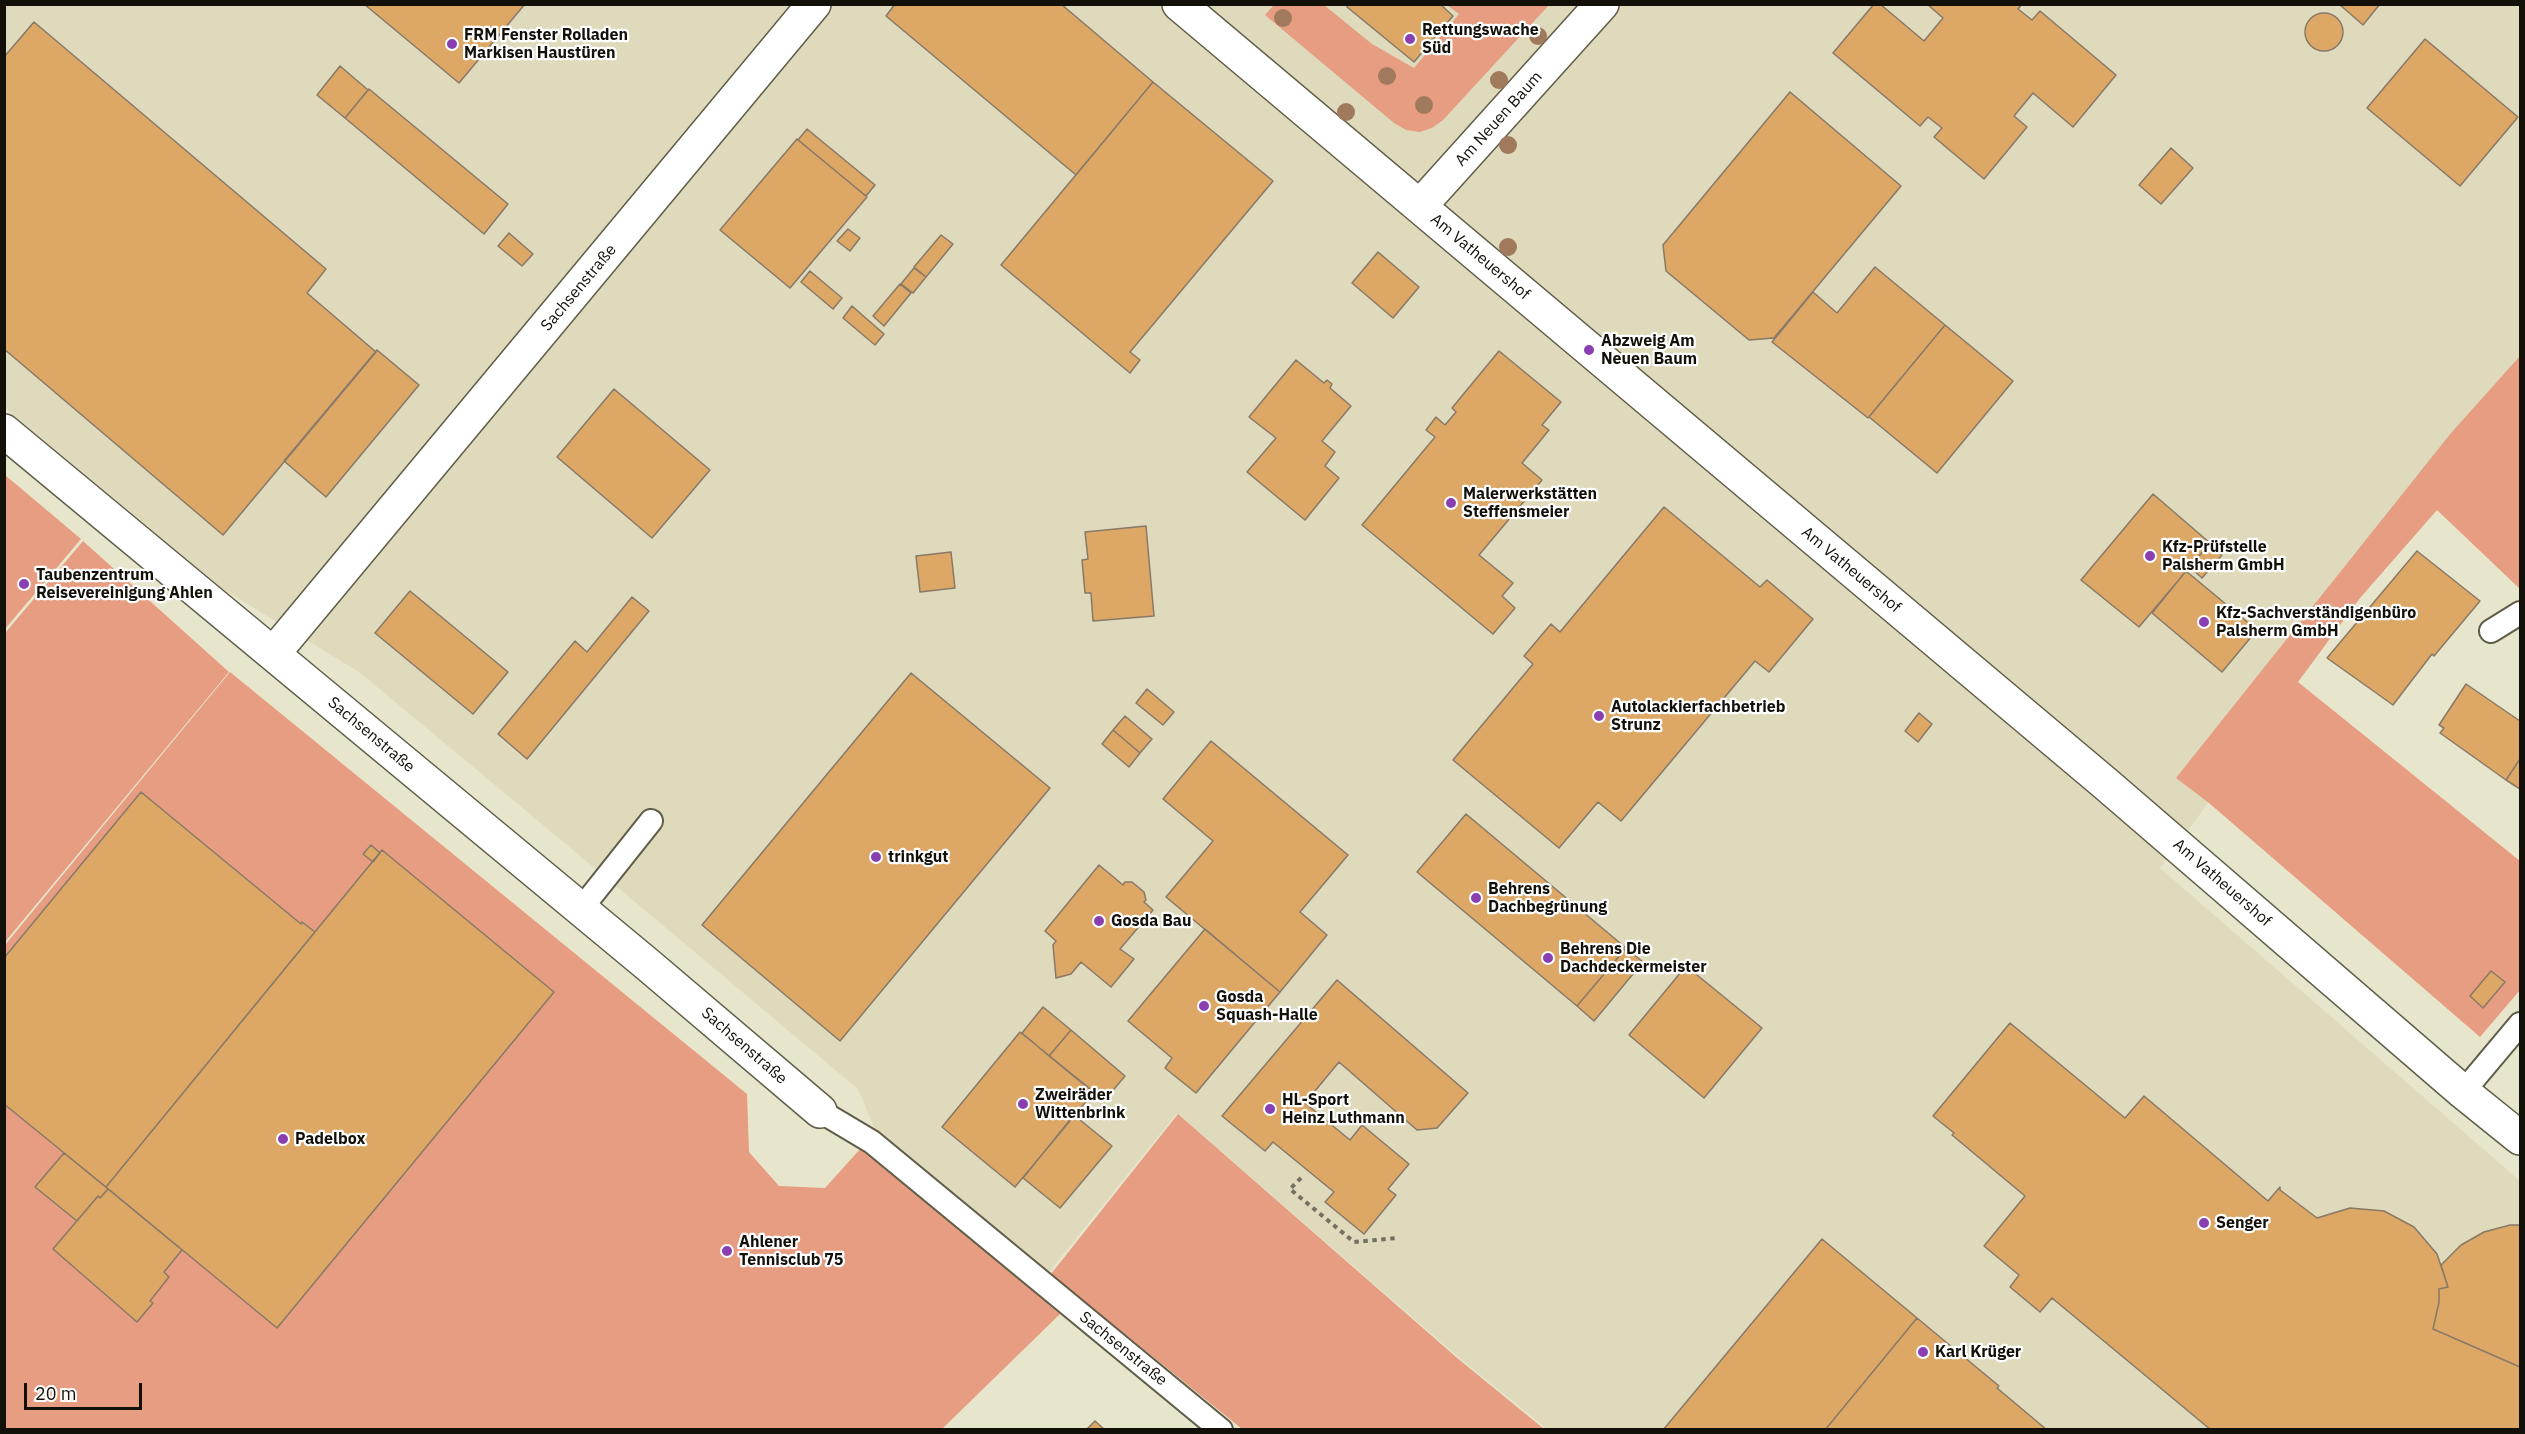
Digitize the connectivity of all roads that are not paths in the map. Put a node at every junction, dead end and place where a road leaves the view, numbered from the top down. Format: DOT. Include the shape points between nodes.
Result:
graph roads {
  1 [pos="814,4"];
  2 [pos="1179,4"];
  3 [pos="1602,4"];
  4 [pos="1420,206"];
  5 [pos="4,431"];
  6 [pos="2520,613"];
  7 [pos="2491,631"];
  8 [pos="273,654"];
  9 [pos="651,820"];
  10 [pos="581,909"];
  11 [pos="2520,1024"];
  12 [pos="2463,1092"];
  13 [pos="820,1111"];
  14 [pos="2520,1138"];
  15 [pos="1221,1430"];
  1 -- 8 [label="street, Sachsenstraße"];
  2 -- 4 [label="street, Am Vatheuershof"];
  3 -- 4 [label="street, Am Neuen Baum"];
  4 -- 12 [label="street, Am Vatheuershof" via="2106,784"];
  5 -- 8 [label="street, Sachsenstraße"];
  6 -- 7 [label="lane"];
  8 -- 10 [label="street, Sachsenstraße"];
  9 -- 10 [label="lane"];
  10 -- 13 [label="street, Sachsenstraße"];
  11 -- 12 [label="lane"];
  12 -- 14 [label="street, Am Vatheuershof"];
  13 -- 15 [label="lane, Sachsenstraße" via="872,1142"];
}
